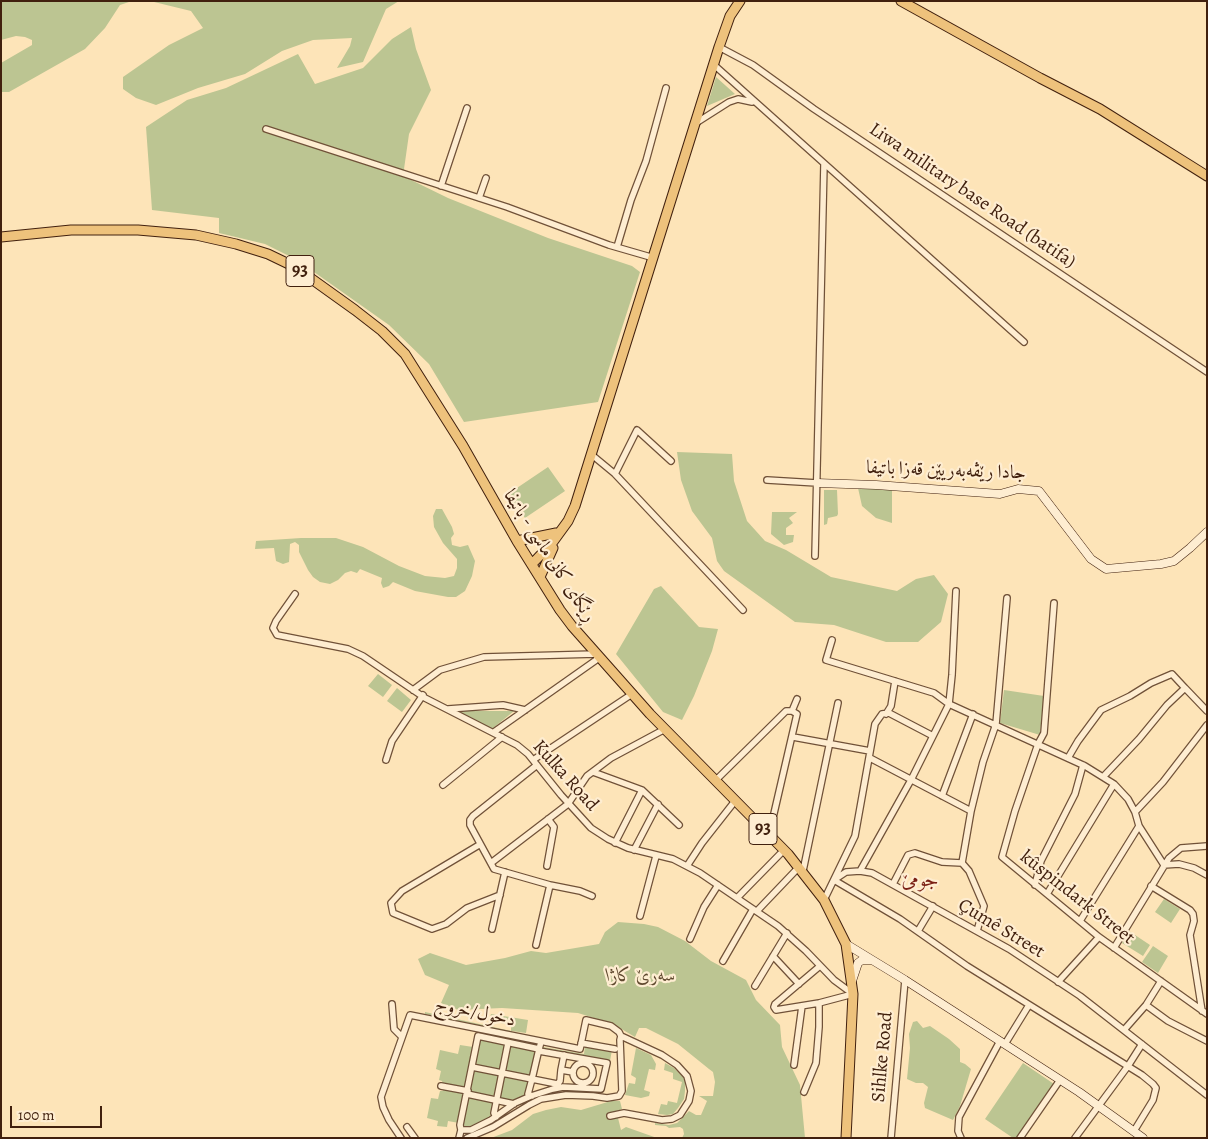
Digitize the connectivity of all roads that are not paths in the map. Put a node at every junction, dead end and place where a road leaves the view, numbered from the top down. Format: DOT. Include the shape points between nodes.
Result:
graph roads {
  1 [pos="740,1"];
  2 [pos="900,1"];
  3 [pos="719,48"];
  4 [pos="713,64"];
  5 [pos="666,88"];
  6 [pos="755,102"];
  7 [pos="467,108"];
  8 [pos="696,123"];
  9 [pos="266,129"];
  10 [pos="824,164"];
  11 [pos="1207,176"];
  12 [pos="486,178"];
  13 [pos="441,186"];
  14 [pos="480,198"];
  15 [pos="1,237"];
  16 [pos="617,247"];
  17 [pos="654,258"];
  18 [pos="1024,342"];
  19 [pos="1207,372"];
  20 [pos="592,455"];
  21 [pos="671,461"];
  22 [pos="615,474"];
  23 [pos="767,480"];
  24 [pos="817,484"];
  25 [pos="1207,532"];
  26 [pos="558,533"];
  27 [pos="517,541"];
  28 [pos="815,556"];
  29 [pos="530,561"];
  30 [pos="540,577"];
  31 [pos="956,591"];
  32 [pos="296,594"];
  33 [pos="1007,598"];
  34 [pos="1054,603"];
  35 [pos="743,610"];
  36 [pos="832,640"];
  37 [pos="597,656"];
  38 [pos="895,681"];
  39 [pos="1185,688"];
  40 [pos="413,690"];
  41 [pos="632,694"];
  42 [pos="423,696"];
  43 [pos="797,699"];
  44 [pos="838,703"];
  45 [pos="949,704"];
  46 [pos="446,709"];
  47 [pos="525,710"];
  48 [pos="792,711"];
  49 [pos="1207,711"];
  50 [pos="886,714"];
  51 [pos="973,714"];
  52 [pos="996,724"];
  53 [pos="1207,724"];
  54 [pos="665,729"];
  55 [pos="494,732"];
  56 [pos="933,736"];
  57 [pos="502,737"];
  58 [pos="793,737"];
  59 [pos="828,744"];
  60 [pos="1038,744"];
  61 [pos="870,751"];
  62 [pos="870,758"];
  63 [pos="1068,758"];
  64 [pos="386,760"];
  65 [pos="535,763"];
  66 [pos="1083,765"];
  67 [pos="593,772"];
  68 [pos="1103,777"];
  69 [pos="911,780"];
  70 [pos="715,782"];
  71 [pos="1114,784"];
  72 [pos="443,785"];
  73 [pos="642,790"];
  74 [pos="942,796"];
  75 [pos="735,801"];
  76 [pos="568,804"];
  77 [pos="658,804"];
  78 [pos="970,811"];
  79 [pos="1135,812"];
  80 [pos="548,819"];
  81 [pos="679,825"];
  82 [pos="1139,826"];
  83 [pos="769,835"];
  84 [pos="615,843"];
  85 [pos="479,845"];
  86 [pos="1207,846"];
  87 [pos="634,850"];
  88 [pos="784,850"];
  89 [pos="656,856"];
  90 [pos="491,863"];
  91 [pos="962,863"];
  92 [pos="1164,865"];
  93 [pos="547,866"];
  94 [pos="687,866"];
  95 [pos="801,869"];
  96 [pos="860,871"];
  97 [pos="505,872"];
  98 [pos="1207,875"];
  99 [pos="834,880"];
  100 [pos="892,884"];
  101 [pos="550,885"];
  102 [pos="718,885"];
  103 [pos="1035,885"];
  104 [pos="1151,886"];
  105 [pos="1047,894"];
  106 [pos="500,895"];
  107 [pos="592,896"];
  108 [pos="737,898"];
  109 [pos="824,900"];
  110 [pos="933,906"];
  111 [pos="755,910"];
  112 [pos="640,916"];
  113 [pos="1080,921"];
  114 [pos="492,929"];
  115 [pos="977,931"];
  116 [pos="918,932"];
  117 [pos="787,933"];
  118 [pos="1099,937"];
  119 [pos="690,940"];
  120 [pos="846,944"];
  121 [pos="536,945"];
  122 [pos="1114,948"];
  123 [pos="773,956"];
  124 [pos="871,960"];
  125 [pos="723,961"];
  126 [pos="820,966"];
  127 [pos="904,980"];
  128 [pos="1161,981"];
  129 [pos="1058,982"];
  130 [pos="799,984"];
  131 [pos="851,984"];
  132 [pos="756,986"];
  133 [pos="853,994"];
  134 [pos="819,1003"];
  135 [pos="392,1004"];
  136 [pos="1029,1005"];
  137 [pos="1146,1005"];
  138 [pos="802,1006"];
  139 [pos="1204,1012"];
  140 [pos="1124,1030"];
  141 [pos="401,1036"];
  142 [pos="621,1036"];
  143 [pos="1207,1040"];
  144 [pos="541,1042"];
  145 [pos="508,1043"];
  146 [pos="581,1043"];
  147 [pos="1002,1043"];
  148 [pos="1142,1044"];
  149 [pos="615,1049"];
  150 [pos="539,1050"];
  151 [pos="564,1055"];
  152 [pos="586,1061"];
  153 [pos="794,1064"];
  154 [pos="1128,1066"];
  155 [pos="472,1067"];
  156 [pos="562,1070"];
  157 [pos="573,1072"];
  158 [pos="502,1073"];
  159 [pos="593,1075"];
  160 [pos="604,1078"];
  161 [pos="532,1079"];
  162 [pos="1060,1080"];
  163 [pos="441,1086"];
  164 [pos="581,1086"];
  165 [pos="555,1087"];
  166 [pos="468,1092"];
  167 [pos="804,1092"];
  168 [pos="1207,1095"];
  169 [pos="532,1096"];
  170 [pos="496,1100"];
  171 [pos="514,1104"];
  172 [pos="1099,1106"];
  173 [pos="610,1116"];
  174 [pos="496,1117"];
  175 [pos="407,1127"];
  176 [pos="461,1130"];
  177 [pos="1134,1131"];
  178 [pos="401,1138"];
  179 [pos="415,1138"];
  180 [pos="459,1138"];
  181 [pos="467,1138"];
  182 [pos="846,1138"];
  183 [pos="891,1138"];
  184 [pos="961,1138"];
  185 [pos="1020,1138"];
  186 [pos="1076,1138"];
  187 [pos="1142,1138"];
  1 -- 3 [label="main road" via="730,16"];
  2 -- 11 [label="main road" via="1100,109"];
  3 -- 4 [label="main road"];
  3 -- 19 [label="street, Liwa military base Road (batifa)" via="753,65"];
  4 -- 6 [label="street"];
  4 -- 8 [label="main road"];
  5 -- 16 [label="street"];
  6 -- 8 [label="street" via="729,102"];
  6 -- 10 [label="street"];
  7 -- 13 [label="street"];
  8 -- 17 [label="main road"];
  9 -- 13 [label="street"];
  10 -- 18 [label="street"];
  10 -- 24 [label="street"];
  12 -- 14 [label="street"];
  13 -- 14 [label="street"];
  14 -- 16 [label="street"];
  15 -- 27 [label="main road, ڕێگای کانی ماسی - باتيفا / 93" via="88,230 196,235 268,254 295,267 355,310 405,354"];
  16 -- 17 [label="street"];
  17 -- 20 [label="main road"];
  20 -- 22 [label="street"];
  20 -- 26 [label="main road" via="575,506"];
  21 -- 22 [label="street" via="637,430"];
  22 -- 35 [label="street"];
  23 -- 24 [label="street"];
  24 -- 25 [label="street, جادا رێڤه‌به‌ريێن قه‌زا باتيفا" via="1000,494 1018,489 1039,491 1092,559 1106,569 1174,561"];
  24 -- 28 [label="street"];
  26 -- 27 [label="main road"];
  26 -- 29 [label="main road"];
  26 -- 30 [label="main road"];
  27 -- 29 [label="main road, ڕێگای کانی ماسی - باتيفا / 93"];
  29 -- 30 [label="main road, ڕێگای کانی ماسی - باتيفا / 93"];
  30 -- 37 [label="main road, ڕێگای کانی ماسی - باتيفا / 93" via="560,610"];
  31 -- 45 [label="street"];
  32 -- 40 [label="street, Kulka Road" via="276,620 274,628 277,635 348,649"];
  33 -- 52 [label="street"];
  34 -- 60 [label="street" via="1044,733"];
  36 -- 38 [label="street" via="826,660"];
  37 -- 40 [label="street" via="484,657 440,670"];
  37 -- 41 [label="main road, ڕێگای کانی ماسی - باتيفا / 93"];
  37 -- 47 [label="street"];
  38 -- 45 [label="street" via="934,693"];
  38 -- 50 [label="street" via="891,706"];
  39 -- 49 [label="street"];
  39 -- 63 [label="street" via="1172,674 1101,710"];
  39 -- 68 [label="street"];
  40 -- 42 [label="street, Kulka Road"];
  41 -- 54 [label="main road, ڕێگای کانی ماسی - باتيفا / 93"];
  41 -- 65 [label="street"];
  42 -- 46 [label="street, Kulka Road"];
  42 -- 64 [label="street" via="392,741"];
  43 -- 48 [label="street"];
  44 -- 59 [label="street"];
  45 -- 51 [label="street"];
  45 -- 56 [label="street"];
  46 -- 47 [label="street" via="503,705"];
  46 -- 55 [label="street, Kulka Road"];
  47 -- 55 [label="street"];
  48 -- 58 [label="street" via="797,714"];
  48 -- 70 [label="street" via="786,711"];
  50 -- 56 [label="street"];
  50 -- 61 [label="street" via="882,714 875,724"];
  51 -- 52 [label="street"];
  51 -- 74 [label="street"];
  52 -- 60 [label="street"];
  52 -- 78 [label="street"];
  53 -- 79 [label="street" via="1163,782"];
  54 -- 67 [label="street" via="611,758"];
  54 -- 70 [label="main road, ڕێگای کانی ماسی - باتيفا / 93"];
  55 -- 57 [label="street, Kulka Road"];
  56 -- 69 [label="street"];
  57 -- 65 [label="street, Kulka Road" via="517,745"];
  57 -- 72 [label="street"];
  58 -- 59 [label="street"];
  58 -- 83 [label="street"];
  59 -- 61 [label="street"];
  59 -- 95 [label="street"];
  60 -- 63 [label="street"];
  60 -- 103 [label="street, kûspindark Street" via="1002,858"];
  61 -- 62 [label="street"];
  62 -- 69 [label="street"];
  62 -- 99 [label="street" via="855,836"];
  63 -- 66 [label="street"];
  65 -- 76 [label="street, Kulka Road"];
  65 -- 85 [label="street" via="470,820"];
  66 -- 68 [label="street"];
  66 -- 103 [label="street" via="1075,794 1041,861"];
  67 -- 73 [label="street"];
  67 -- 76 [label="street"];
  68 -- 71 [label="street"];
  69 -- 74 [label="street"];
  69 -- 96 [label="street"];
  70 -- 75 [label="main road, ڕێگای کانی ماسی - باتيفا / 93"];
  71 -- 79 [label="street"];
  71 -- 105 [label="street"];
  73 -- 77 [label="street"];
  73 -- 84 [label="street"];
  74 -- 78 [label="street"];
  75 -- 83 [label="main road, ڕێگای کانی ماسی - باتيفا / 93"];
  75 -- 94 [label="street"];
  76 -- 80 [label="street"];
  76 -- 84 [label="street, Kulka Road" via="591,828"];
  77 -- 81 [label="street"];
  77 -- 87 [label="street"];
  78 -- 91 [label="street"];
  79 -- 82 [label="street"];
  80 -- 90 [label="street"];
  80 -- 93 [label="street" via="554,828"];
  82 -- 92 [label="street"];
  82 -- 113 [label="street"];
  83 -- 88 [label="main road, ڕێگای کانی ماسی - باتيفا / 93"];
  84 -- 87 [label="street, Kulka Road"];
  85 -- 90 [label="street"];
  85 -- 106 [label="street" via="402,891 391,903 393,913 432,929 446,924 467,908"];
  86 -- 92 [label="street" via="1181,848"];
  87 -- 89 [label="street, Kulka Road"];
  88 -- 95 [label="main road, ڕێگای کانی ماسی - باتيفا / 93"];
  88 -- 108 [label="street"];
  89 -- 94 [label="street, Kulka Road"];
  89 -- 112 [label="street"];
  90 -- 97 [label="street" via="494,869"];
  91 -- 100 [label="street" via="942,862 915,853 908,855"];
  91 -- 115 [label="street" via="969,871 984,906"];
  92 -- 98 [label="street" via="1180,864"];
  92 -- 104 [label="street"];
  94 -- 102 [label="street, Kulka Road"];
  95 -- 109 [label="main road, ڕێگای کانی ماسی - باتيفا / 93"];
  95 -- 111 [label="street"];
  96 -- 99 [label="street" via="846,872"];
  96 -- 100 [label="street, Çumê Street" via="872,873"];
  97 -- 101 [label="street"];
  97 -- 106 [label="street"];
  99 -- 109 [label="street"];
  99 -- 116 [label="street"];
  100 -- 110 [label="street, Çumê Street"];
  101 -- 107 [label="street"];
  101 -- 121 [label="street"];
  102 -- 108 [label="street, Kulka Road"];
  102 -- 119 [label="street"];
  103 -- 105 [label="street, kûspindark Street"];
  104 -- 122 [label="street"];
  104 -- 139 [label="street" via="1193,914 1190,935"];
  105 -- 113 [label="street, kûspindark Street"];
  106 -- 114 [label="street"];
  108 -- 111 [label="street, Kulka Road"];
  109 -- 120 [label="main road, ڕێگای کانی ماسی - باتيفا / 93"];
  110 -- 115 [label="street, Çumê Street"];
  110 -- 116 [label="street"];
  111 -- 117 [label="street, Kulka Road"];
  111 -- 125 [label="street"];
  113 -- 118 [label="street, kûspindark Street"];
  115 -- 129 [label="street, Çumê Street" via="1009,948"];
  116 -- 136 [label="street"];
  117 -- 123 [label="street"];
  117 -- 126 [label="street, Kulka Road"];
  118 -- 122 [label="street, kûspindark Street"];
  118 -- 129 [label="street"];
  120 -- 124 [label="street"];
  120 -- 131 [label="main road, ڕێگای کانی ماسی - باتيفا / 93"];
  122 -- 128 [label="street, kûspindark Street"];
  123 -- 130 [label="street"];
  123 -- 132 [label="street"];
  124 -- 127 [label="street"];
  124 -- 131 [label="street" via="858,963"];
  126 -- 130 [label="street"];
  126 -- 133 [label="street, Kulka Road"];
  127 -- 147 [label="street"];
  127 -- 183 [label="street, Sihlke Road"];
  128 -- 137 [label="street"];
  128 -- 139 [label="street, kûspindark Street"];
  129 -- 140 [label="street, Çumê Street"];
  130 -- 138 [label="street" via="774,1007 779,1010"];
  131 -- 133 [label="main road, ڕێگای کانی ماسی - باتيفا / 93"];
  133 -- 134 [label="street"];
  133 -- 182 [label="main road, ڕێگای کانی ماسی - باتيفا / 93"];
  134 -- 138 [label="street"];
  134 -- 167 [label="street" via="816,1063"];
  135 -- 141 [label="street" via="394,1029"];
  136 -- 147 [label="street"];
  136 -- 154 [label="street"];
  137 -- 140 [label="street"];
  137 -- 143 [label="street"];
  138 -- 153 [label="street"];
  140 -- 148 [label="street, Çumê Street"];
  141 -- 144 [label="street, دخول/خروج" via="410,1014"];
  141 -- 178 [label="street" via="381,1097 389,1120"];
  142 -- 146 [label="street" via="611,1026 586,1020"];
  142 -- 173 [label="street" via="677,1065 687,1076 691,1091 680,1115 672,1119 624,1114"];
  142 -- 181 [label="street" via="622,1091 619,1096 554,1096 529,1105 493,1127"];
  144 -- 146 [label="street" via="580,1049"];
  144 -- 150 [label="street"];
  145 -- 150 [label="street"];
  145 -- 155 [label="street" via="478,1036"];
  145 -- 158 [label="street"];
  146 -- 149 [label="street"];
  147 -- 162 [label="street"];
  147 -- 184 [label="street" via="959,1116"];
  148 -- 154 [label="street"];
  148 -- 168 [label="street, Çumê Street"];
  150 -- 151 [label="street"];
  150 -- 161 [label="street"];
  151 -- 152 [label="street"];
  151 -- 156 [label="street"];
  152 -- 157 [label="street" via="578,1064"];
  152 -- 159 [label="street"];
  152 -- 160 [label="street" via="607,1063"];
  154 -- 172 [label="street"];
  154 -- 177 [label="street" via="1156,1088 1153,1100"];
  155 -- 158 [label="street"];
  155 -- 166 [label="street"];
  156 -- 157 [label="street"];
  156 -- 165 [label="street"];
  157 -- 164 [label="street"];
  158 -- 161 [label="street"];
  158 -- 170 [label="street"];
  159 -- 160 [label="street"];
  159 -- 164 [label="street"];
  160 -- 164 [label="street" via="601,1089"];
  161 -- 165 [label="street"];
  161 -- 169 [label="street" via="528,1094"];
  162 -- 172 [label="street"];
  162 -- 185 [label="street"];
  163 -- 166 [label="street"];
  164 -- 165 [label="street"];
  165 -- 169 [label="street"];
  166 -- 170 [label="street"];
  166 -- 176 [label="street"];
  169 -- 171 [label="street"];
  170 -- 171 [label="street"];
  170 -- 174 [label="street"];
  171 -- 174 [label="street"];
  172 -- 177 [label="street"];
  172 -- 186 [label="street"];
  174 -- 176 [label="street" via="471,1130"];
  175 -- 179 [label="street"];
  176 -- 180 [label="street"];
  177 -- 187 [label="street"];
}
